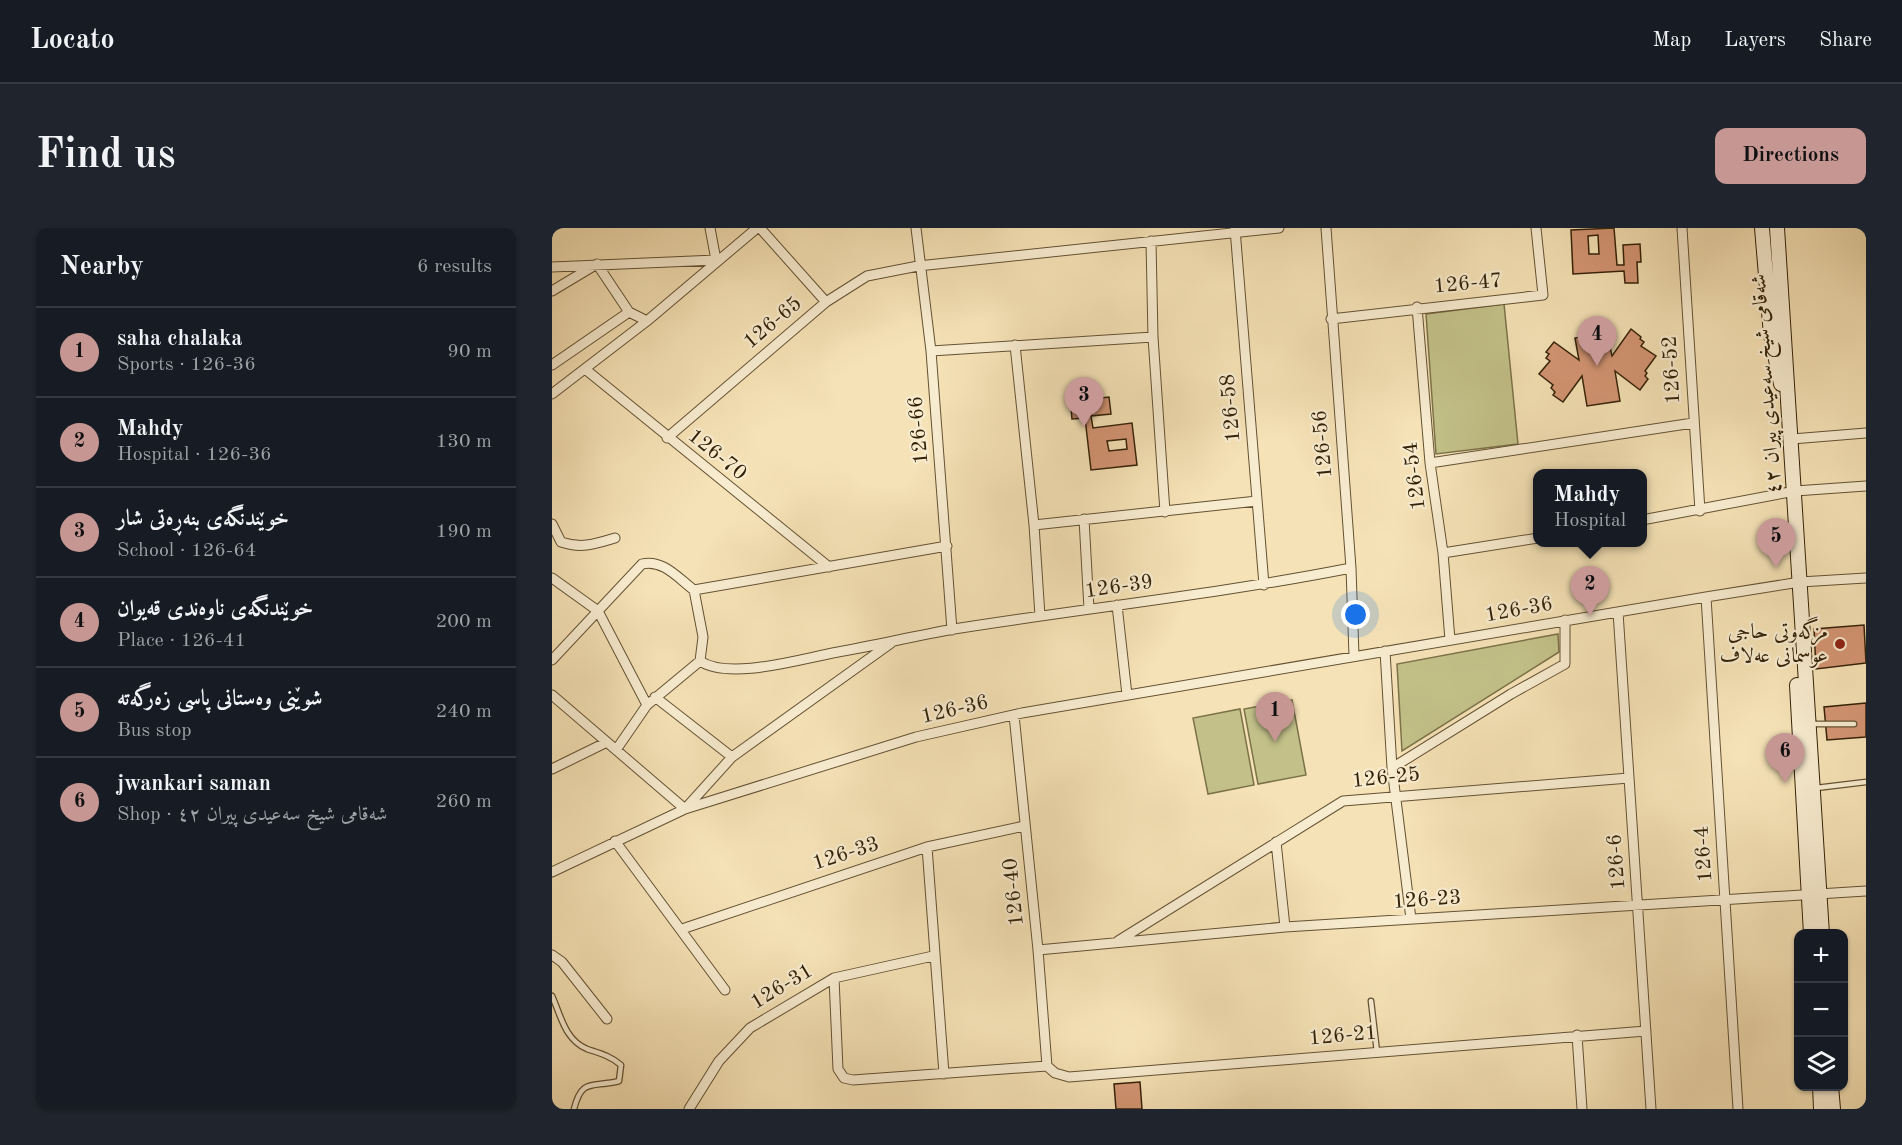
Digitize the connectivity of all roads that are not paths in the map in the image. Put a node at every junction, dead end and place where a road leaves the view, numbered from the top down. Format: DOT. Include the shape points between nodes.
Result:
graph roads {
  1 [pos="710,228"];
  2 [pos="759,228"];
  3 [pos="916,228"];
  4 [pos="1279,228"];
  5 [pos="1326,228"];
  6 [pos="1536,228"];
  7 [pos="1682,228"];
  8 [pos="1762,228"];
  9 [pos="1771,228"];
  10 [pos="1777,228"];
  11 [pos="1786,228"];
  12 [pos="1235,231"];
  13 [pos="1150,241"];
  14 [pos="716,260"];
  15 [pos="597,264"];
  16 [pos="918,266"];
  17 [pos="552,267"];
  18 [pos="552,291"];
  19 [pos="826,302"];
  20 [pos="1417,307"];
  21 [pos="629,312"];
  22 [pos="1331,319"];
  23 [pos="647,321"];
  24 [pos="1153,337"];
  25 [pos="1015,345"];
  26 [pos="931,351"];
  27 [pos="552,365"];
  28 [pos="585,369"];
  29 [pos="1785,384"];
  30 [pos="552,394"];
  31 [pos="1693,423"];
  32 [pos="1866,433"];
  33 [pos="667,438"];
  34 [pos="1792,439"];
  35 [pos="1430,463"];
  36 [pos="1866,486"];
  37 [pos="1791,492"];
  38 [pos="1257,501"];
  39 [pos="1700,511"];
  40 [pos="1165,512"];
  41 [pos="1084,519"];
  42 [pos="1647,519"];
  43 [pos="552,524"];
  44 [pos="1034,525"];
  45 [pos="615,538"];
  46 [pos="1533,539"];
  47 [pos="947,546"];
  48 [pos="1443,553"];
  49 [pos="829,567"];
  50 [pos="1351,568"];
  51 [pos="552,578"];
  52 [pos="1866,578"];
  53 [pos="1796,583"];
  54 [pos="1264,585"];
  55 [pos="694,590"];
  56 [pos="1706,597"];
  57 [pos="1117,605"];
  58 [pos="1089,609"];
  59 [pos="598,611"];
  60 [pos="1618,612"];
  61 [pos="1040,616"];
  62 [pos="1565,621"];
  63 [pos="952,630"];
  64 [pos="1450,640"];
  65 [pos="893,641"];
  66 [pos="1385,651"];
  67 [pos="1354,656"];
  68 [pos="552,660"];
  69 [pos="700,661"];
  70 [pos="552,695"];
  71 [pos="1127,695"];
  72 [pos="655,697"];
  73 [pos="647,705"];
  74 [pos="1014,715"];
  75 [pos="1809,724"];
  76 [pos="1854,724"];
  77 [pos="607,742"];
  78 [pos="616,750"];
  79 [pos="732,757"];
  80 [pos="1392,768"];
  81 [pos="552,769"];
  82 [pos="1629,778"];
  83 [pos="1866,782"];
  84 [pos="1813,789"];
  85 [pos="1395,795"];
  86 [pos="685,809"];
  87 [pos="1024,826"];
  88 [pos="615,841"];
  89 [pos="1276,842"];
  90 [pos="927,847"];
  91 [pos="552,872"];
  92 [pos="1866,891"];
  93 [pos="1814,895"];
  94 [pos="1725,900"];
  95 [pos="1638,905"];
  96 [pos="1411,918"];
  97 [pos="1285,927"];
  98 [pos="681,929"];
  99 [pos="1811,929"];
  100 [pos="1821,929"];
  101 [pos="1116,943"];
  102 [pos="1038,950"];
  103 [pos="552,955"];
  104 [pos="933,956"];
  105 [pos="834,978"];
  106 [pos="725,990"];
  107 [pos="552,996"];
  108 [pos="1371,1001"];
  109 [pos="607,1019"];
  110 [pos="1646,1031"];
  111 [pos="1577,1035"];
  112 [pos="1377,1052"];
  113 [pos="1047,1066"];
  114 [pos="944,1074"];
  115 [pos="1820,1091"];
  116 [pos="1831,1091"];
  117 [pos="574,1109"];
  118 [pos="689,1109"];
  119 [pos="1582,1109"];
  120 [pos="1651,1109"];
  121 [pos="1738,1109"];
  122 [pos="1821,1109"];
  123 [pos="1833,1109"];
  1 -- 14 [label="street"];
  2 -- 14 [label="street"];
  2 -- 19 [label="street"];
  3 -- 16 [label="street, 126-66"];
  4 -- 12 [label="street, 126-65"];
  5 -- 22 [label="street, 126-56"];
  6 -- 20 [label="street, 126-47" via="1543,295"];
  7 -- 31 [label="street, 126-52"];
  8 -- 29 [label="main road" via="1771,335"];
  9 -- 29 [label="main road, شەقامی شیخ سەعیدی پیران ٤٢"];
  10 -- 29 [label="main road, شەقامی شیخ سەعیدی پیران ٤٢"];
  11 -- 29 [label="main road" via="1792,328"];
  12 -- 13 [label="street, 126-65"];
  12 -- 38 [label="street, 126-58"];
  13 -- 16 [label="street, 126-65"];
  13 -- 24 [label="street"];
  14 -- 15 [label="street"];
  14 -- 23 [label="street"];
  15 -- 17 [label="street"];
  15 -- 18 [label="street"];
  15 -- 21 [label="street"];
  16 -- 19 [label="street, 126-65" via="867,276"];
  16 -- 26 [label="street, 126-66"];
  19 -- 33 [label="street, 126-65"];
  20 -- 22 [label="street, 126-47"];
  20 -- 35 [label="street, 126-54"];
  21 -- 23 [label="street"];
  21 -- 27 [label="street"];
  22 -- 50 [label="street, 126-56"];
  23 -- 28 [label="street"];
  24 -- 25 [label="street"];
  24 -- 40 [label="street"];
  25 -- 26 [label="street"];
  25 -- 44 [label="street"];
  26 -- 47 [label="street, 126-66"];
  28 -- 30 [label="street"];
  28 -- 33 [label="street, 126-70"];
  29 -- 34 [label="main road, شەقامی شیخ سەعیدی پیران ٤٢"];
  29 -- 37 [label="main road, شەقامی شیخ سەعیدی پیران ٤٢"];
  31 -- 35 [label="street"];
  31 -- 39 [label="street, 126-52"];
  32 -- 34 [label="street"];
  33 -- 49 [label="street, 126-70"];
  34 -- 37 [label="main road, شەقامی شیخ سەعیدی پیران ٤٢"];
  35 -- 48 [label="street, 126-54"];
  36 -- 37 [label="street"];
  37 -- 39 [label="street"];
  37 -- 53 [label="main road, شەقامی شیخ سەعیدی پیران ٤٢"];
  38 -- 40 [label="street"];
  38 -- 54 [label="street, 126-58"];
  39 -- 42 [label="street"];
  40 -- 41 [label="street"];
  41 -- 44 [label="street"];
  41 -- 58 [label="street"];
  43 -- 45 [label="street" via="561,542 573,546 587,547"];
  44 -- 61 [label="street"];
  46 -- 48 [label="street"];
  47 -- 49 [label="street"];
  47 -- 63 [label="street, 126-66"];
  48 -- 64 [label="street, 126-54"];
  49 -- 55 [label="street"];
  50 -- 54 [label="street, 126-39"];
  50 -- 67 [label="street, 126-56"];
  51 -- 59 [label="street"];
  52 -- 53 [label="street, 126-36"];
  53 -- 56 [label="street, 126-36"];
  53 -- 75 [label="main road, شەقامی شیخ سەعیدی پیران ٤٢"];
  53 -- 93 [label="main road, شەقامی شیخ سەعیدی پیران ٤٢"];
  54 -- 57 [label="street, 126-39"];
  55 -- 59 [label="street" via="663,566 653,562 642,564"];
  55 -- 69 [label="street" via="703,637"];
  56 -- 60 [label="street, 126-36"];
  56 -- 94 [label="street, 126-4"];
  57 -- 58 [label="street, 126-39"];
  57 -- 71 [label="street"];
  58 -- 61 [label="street, 126-39"];
  59 -- 68 [label="street"];
  59 -- 73 [label="street"];
  60 -- 62 [label="street, 126-36"];
  60 -- 82 [label="street, 126-6"];
  61 -- 63 [label="street, 126-39"];
  62 -- 64 [label="street, 126-36"];
  62 -- 80 [label="street" via="1565,664"];
  63 -- 65 [label="street, 126-39"];
  64 -- 66 [label="street, 126-36"];
  65 -- 69 [label="street, 126-39" via="728,670 710,668"];
  65 -- 79 [label="street"];
  66 -- 67 [label="street, 126-36"];
  66 -- 80 [label="street"];
  67 -- 71 [label="street, 126-36"];
  69 -- 72 [label="street"];
  70 -- 77 [label="street"];
  71 -- 74 [label="street, 126-36"];
  72 -- 73 [label="street"];
  72 -- 79 [label="street"];
  73 -- 78 [label="street"];
  74 -- 86 [label="street, 126-36" via="916,737"];
  74 -- 87 [label="street, 126-40"];
  75 -- 76 [label="lane"];
  75 -- 84 [label="main road, شەقامی شیخ سەعیدی پیران ٤٢"];
  77 -- 78 [label="street"];
  77 -- 81 [label="street"];
  78 -- 86 [label="street"];
  79 -- 86 [label="street"];
  80 -- 85 [label="street"];
  82 -- 85 [label="street, 126-25"];
  82 -- 95 [label="street, 126-6"];
  83 -- 84 [label="lane"];
  84 -- 93 [label="main road, شەقامی شیخ سەعیدی پیران ٤٢"];
  85 -- 89 [label="street, 126-25" via="1343,801"];
  85 -- 96 [label="street"];
  86 -- 88 [label="street, 126-36"];
  87 -- 90 [label="street, 126-33"];
  87 -- 102 [label="street, 126-40"];
  88 -- 91 [label="street, 126-36"];
  88 -- 98 [label="street"];
  89 -- 97 [label="street"];
  89 -- 101 [label="street, 126-25"];
  90 -- 98 [label="street, 126-33"];
  90 -- 104 [label="street"];
  92 -- 93 [label="street, 126-23"];
  93 -- 94 [label="street, 126-23"];
  93 -- 99 [label="main road, شەقامی شیخ سەعیدی پیران ٤٢"];
  93 -- 100 [label="main road, شەقامی شیخ سەعیدی پیران ٤٢"];
  94 -- 95 [label="street, 126-23"];
  94 -- 121 [label="street, 126-4"];
  95 -- 96 [label="street, 126-23"];
  95 -- 110 [label="street, 126-6"];
  96 -- 97 [label="street, 126-23"];
  97 -- 101 [label="street, 126-23"];
  98 -- 106 [label="street"];
  101 -- 102 [label="street, 126-23"];
  102 -- 113 [label="street, 126-40"];
  103 -- 109 [label="street" via="562,962"];
  104 -- 105 [label="street, 126-31"];
  104 -- 114 [label="street"];
  105 -- 114 [label="street" via="838,1069 844,1077 853,1080"];
  105 -- 118 [label="street, 126-31" via="750,1028 719,1061"];
  107 -- 117 [label="lane" via="575,1042 614,1058 621,1065 619,1081 586,1086 579,1091"];
  108 -- 112 [label="lane"];
  110 -- 111 [label="street, 126-21"];
  110 -- 120 [label="street, 126-6"];
  111 -- 112 [label="street, 126-21"];
  111 -- 119 [label="street"];
  112 -- 113 [label="street, 126-21" via="1069,1077"];
  113 -- 114 [label="street"];
  115 -- 122 [label="main road"];
  116 -- 123 [label="main road"];
}
